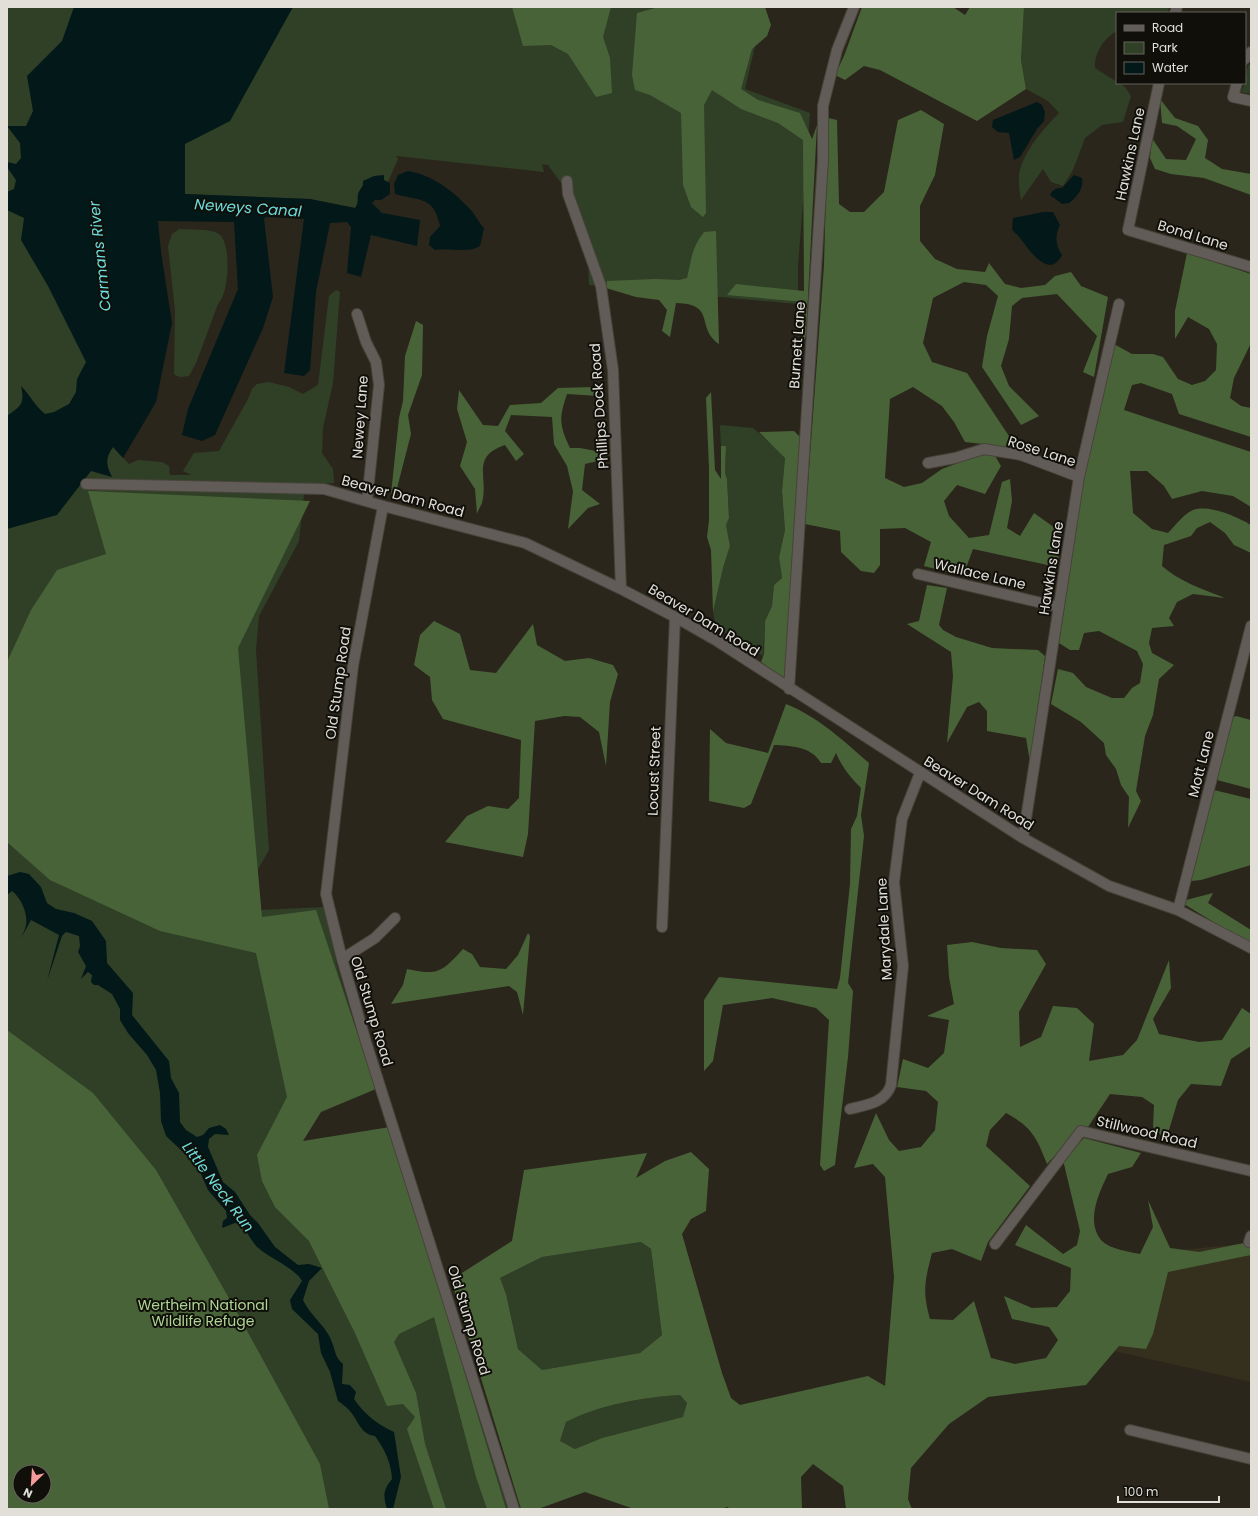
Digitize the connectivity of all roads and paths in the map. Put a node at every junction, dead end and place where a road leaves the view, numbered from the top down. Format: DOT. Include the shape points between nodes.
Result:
graph roads {
  1 [pos="854,7"];
  2 [pos="1159,84"];
  3 [pos="1237,84"];
  4 [pos="1251,101"];
  5 [pos="567,180"];
  6 [pos="1128,230"];
  7 [pos="1251,267"];
  8 [pos="1119,304"];
  9 [pos="357,314"];
  10 [pos="928,463"];
  11 [pos="1079,477"];
  12 [pos="86,484"];
  13 [pos="367,501"];
  14 [pos="382,506"];
  15 [pos="918,574"];
  16 [pos="621,588"];
  17 [pos="1059,607"];
  18 [pos="675,616"];
  19 [pos="1251,626"];
  20 [pos="789,689"];
  21 [pos="920,772"];
  22 [pos="1023,838"];
  23 [pos="1178,910"];
  24 [pos="395,918"];
  25 [pos="662,927"];
  26 [pos="1251,948"];
  27 [pos="342,959"];
  28 [pos="850,1109"];
  29 [pos="1251,1171"];
  30 [pos="995,1244"];
  31 [pos="1130,1430"];
  32 [pos="1251,1459"];
  33 [pos="514,1509"];
  1 -- 20 [label="street, Burnett Lane" via="837,50 823,106 823,160"];
  2 -- 6 [label="street, Hawkins Lane"];
  3 -- 4 [label="street" via="1233,97"];
  5 -- 16 [label="street, Phillips Dock Road" via="568,194 601,286 613,370"];
  6 -- 7 [label="street, Bond Lane"];
  8 -- 11 [label="street, Hawkins Lane"];
  9 -- 13 [label="street, Newey Lane" via="376,362 379,385"];
  10 -- 11 [label="street, Rose Lane" via="955,458 984,448 1021,455"];
  11 -- 17 [label="street, Hawkins Lane"];
  12 -- 13 [label="street, Beaver Dam Road" via="324,489"];
  13 -- 14 [label="street, Beaver Dam Road"];
  14 -- 16 [label="street, Beaver Dam Road" via="525,543"];
  14 -- 27 [label="street, Old Stump Road" via="353,666 326,894"];
  15 -- 17 [label="street, Wallace Lane"];
  16 -- 18 [label="street, Beaver Dam Road"];
  17 -- 22 [label="street, Hawkins Lane"];
  18 -- 20 [label="street, Beaver Dam Road"];
  18 -- 25 [label="street, Locust Street"];
  19 -- 23 [label="street, Mott Lane"];
  20 -- 21 [label="street, Beaver Dam Road"];
  21 -- 22 [label="street, Beaver Dam Road"];
  21 -- 28 [label="street, Marydale Lane" via="902,819 894,882 903,966 891,1085 879,1101"];
  22 -- 23 [label="street, Beaver Dam Road" via="1109,886"];
  23 -- 26 [label="street, Beaver Dam Road"];
  24 -- 27 [label="street" via="375,938"];
  27 -- 33 [label="street, Old Stump Road"];
  29 -- 30 [label="street, Stillwood Road" via="1081,1131"];
  31 -- 32 [label="street"];
}
